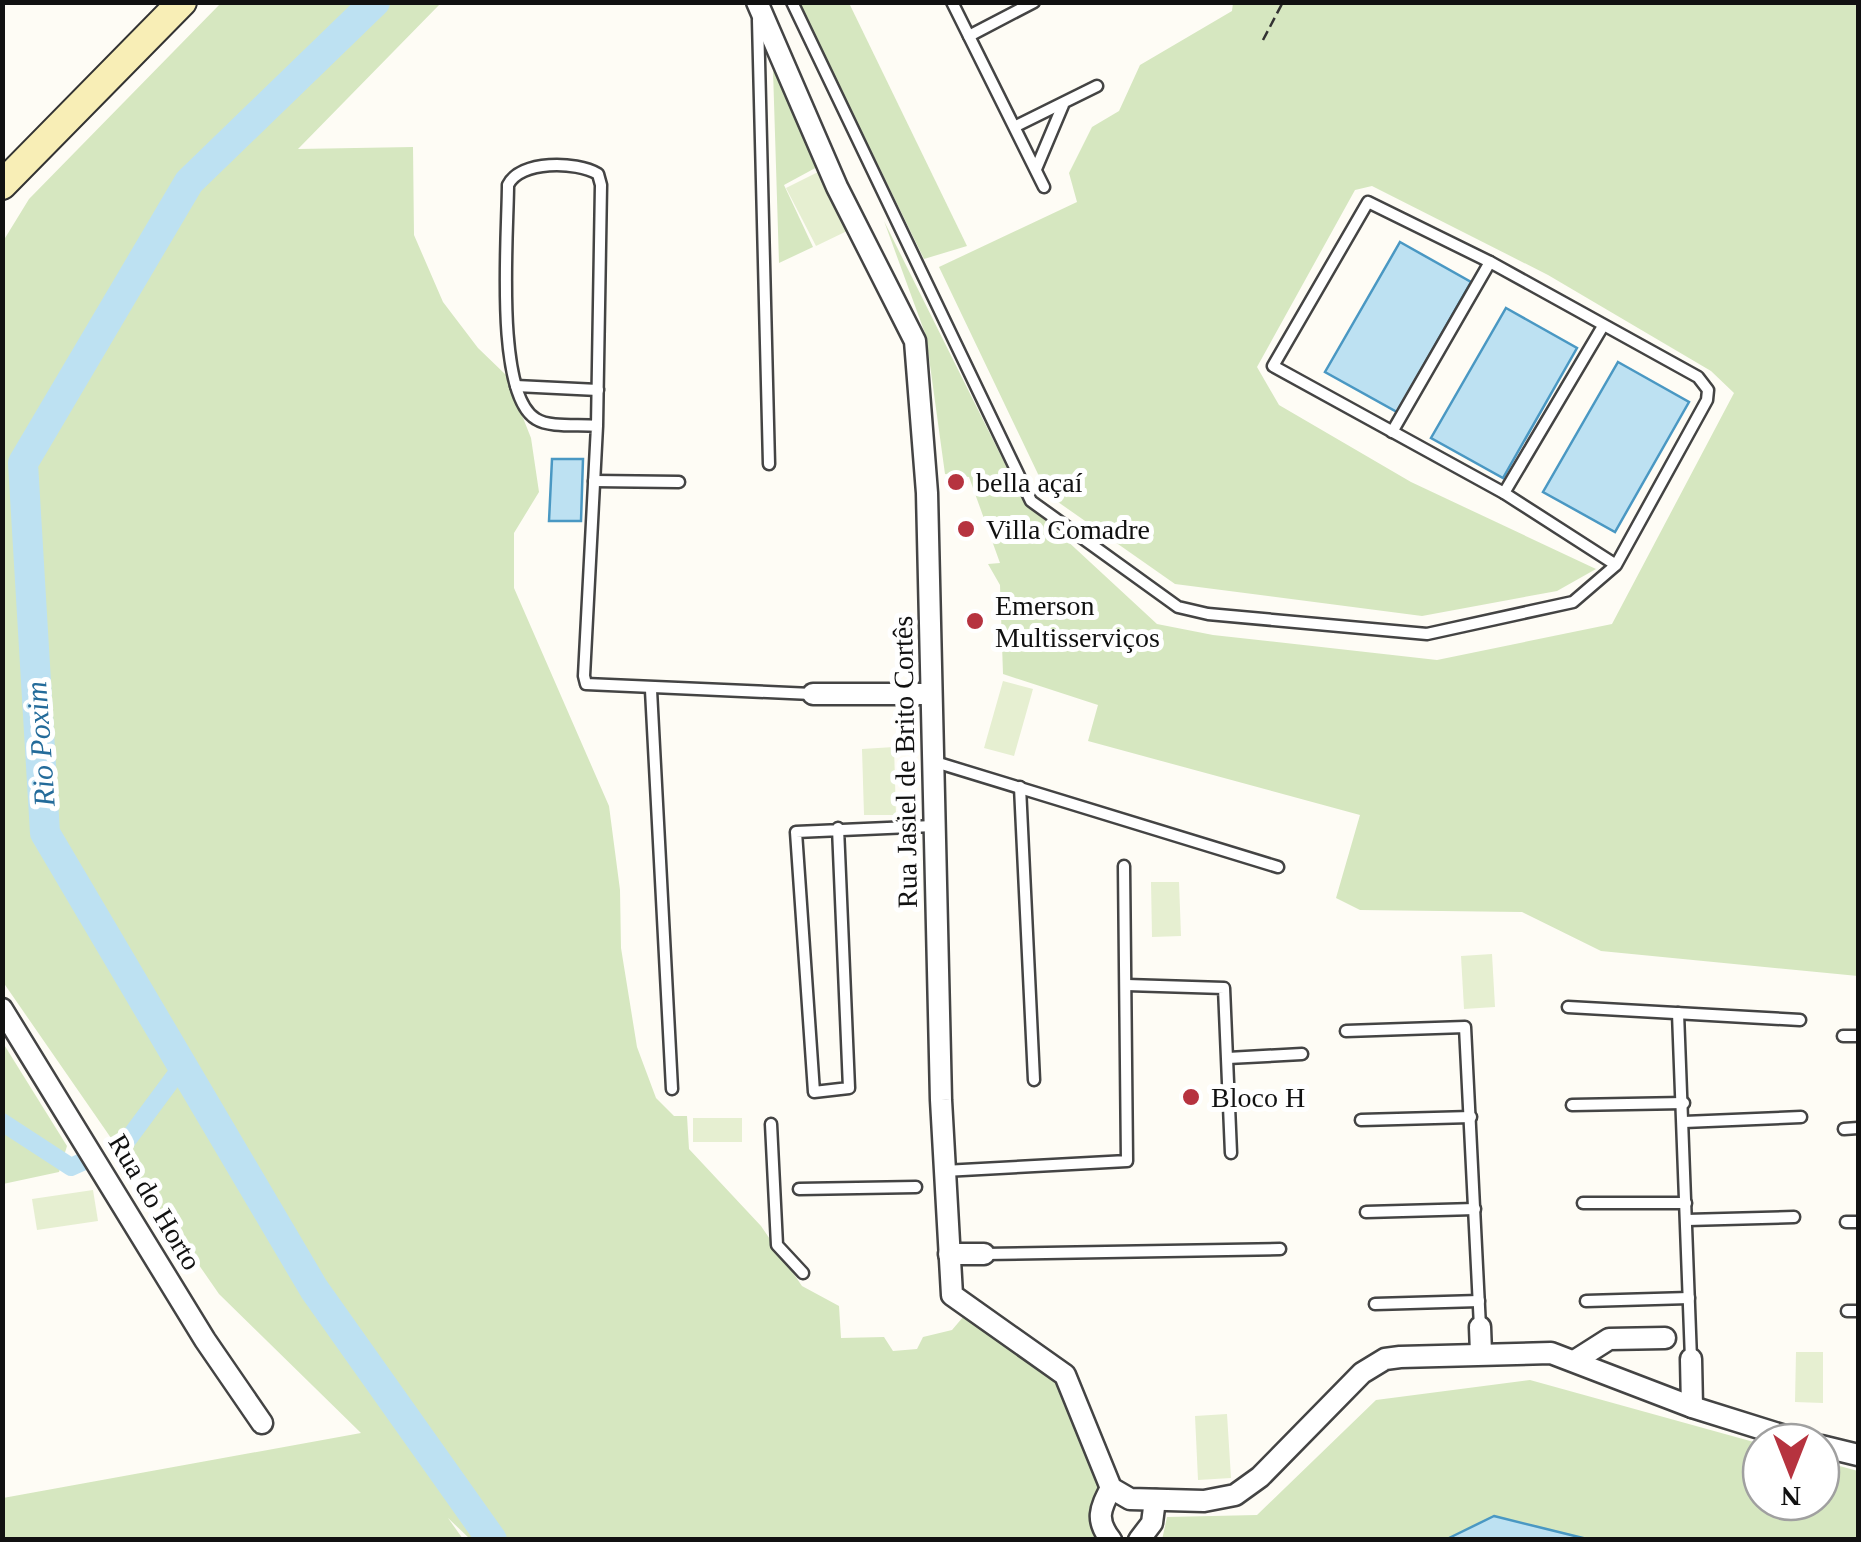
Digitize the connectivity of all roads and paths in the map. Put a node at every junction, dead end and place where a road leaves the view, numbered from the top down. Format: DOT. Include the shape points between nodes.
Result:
graph roads {
  1 [pos="182,2"];
  2 [pos="792,2"];
  3 [pos="952,2"];
  4 [pos="1034,2"];
  5 [pos="1283,2"];
  6 [pos="757,3"];
  7 [pos="969,36"];
  8 [pos="1263,40"];
  9 [pos="1096,86"];
  10 [pos="1064,104"];
  11 [pos="1016,126"];
  12 [pos="1036,170"];
  13 [pos="2,186"];
  14 [pos="1044,187"];
  15 [pos="1490,262"];
  16 [pos="1603,326"];
  17 [pos="516,386"];
  18 [pos="598,390"];
  19 [pos="597,426"];
  20 [pos="1392,432"];
  21 [pos="770,464"];
  22 [pos="594,481"];
  23 [pos="680,482"];
  24 [pos="1504,493"];
  25 [pos="1616,564"];
  26 [pos="652,690"];
  27 [pos="813,694"];
  28 [pos="930,694"];
  29 [pos="932,761"];
  30 [pos="1020,786"];
  31 [pos="933,826"];
  32 [pos="838,828"];
  33 [pos="1124,866"];
  34 [pos="1278,867"];
  35 [pos="1127,985"];
  36 [pos="1568,1007"];
  37 [pos="2,1008"];
  38 [pos="1678,1013"];
  39 [pos="1800,1020"];
  40 [pos="1346,1031"];
  41 [pos="1843,1036"];
  42 [pos="1858,1036"];
  43 [pos="1302,1054"];
  44 [pos="1228,1058"];
  45 [pos="1034,1080"];
  46 [pos="672,1089"];
  47 [pos="1684,1103"];
  48 [pos="1572,1105"];
  49 [pos="1471,1116"];
  50 [pos="1801,1116"];
  51 [pos="1361,1120"];
  52 [pos="1684,1122"];
  53 [pos="771,1124"];
  54 [pos="1858,1128"];
  55 [pos="1844,1129"];
  56 [pos="1231,1153"];
  57 [pos="944,1171"];
  58 [pos="916,1188"];
  59 [pos="799,1189"];
  60 [pos="1583,1203"];
  61 [pos="1686,1203"];
  62 [pos="1475,1208"];
  63 [pos="1366,1212"];
  64 [pos="1794,1218"];
  65 [pos="1687,1220"];
  66 [pos="1280,1248"];
  67 [pos="950,1254"];
  68 [pos="984,1254"];
  69 [pos="804,1273"];
  70 [pos="1689,1298"];
  71 [pos="1478,1301"];
  72 [pos="1586,1301"];
  73 [pos="1375,1304"];
  74 [pos="1480,1327"];
  75 [pos="1665,1338"];
  76 [pos="1691,1348"];
  77 [pos="1480,1352"];
  78 [pos="1576,1360"];
  79 [pos="1692,1407"];
  80 [pos="1741,1422"];
  81 [pos="262,1423"];
  82 [pos="1110,1488"];
  83 [pos="1155,1500"];
  84 [pos="1111,1540"];
  85 [pos="1139,1540"];
  1 -- 13 [label="street"];
  2 -- 25 [label="lane" via="1031,501 1165,600 1208,614 1427,634 1574,602"];
  3 -- 7 [label="lane"];
  4 -- 7 [label="lane"];
  5 -- 8 [label="path"];
  6 -- 21 [label="lane"];
  6 -- 28 [label="street, Rua Jasiel de Brito Cortês" via="837,187 914,336 927,492"];
  7 -- 11 [label="lane"];
  9 -- 10 [label="lane"];
  10 -- 11 [label="lane"];
  10 -- 12 [label="lane"];
  11 -- 12 [label="lane"];
  12 -- 14 [label="lane"];
  15 -- 16 [label="lane"];
  15 -- 20 [label="lane"];
  15 -- 20 [label="lane" via="1368,202 1274,360 1276,369"];
  16 -- 24 [label="lane"];
  16 -- 25 [label="lane" via="1698,377 1708,390"];
  17 -- 18 [label="lane"];
  17 -- 18 [label="lane" via="508,352 508,186 527,168 586,167 598,174 601,186"];
  17 -- 19 [label="lane" via="540,422"];
  18 -- 19 [label="lane"];
  19 -- 22 [label="lane"];
  20 -- 24 [label="lane"];
  22 -- 23 [label="lane"];
  22 -- 26 [label="lane" via="586,684"];
  24 -- 25 [label="lane"];
  26 -- 27 [label="lane"];
  26 -- 46 [label="lane"];
  27 -- 28 [label="street"];
  28 -- 29 [label="street, Rua Jasiel de Brito Cortês"];
  29 -- 30 [label="lane"];
  29 -- 31 [label="street, Rua Jasiel de Brito Cortês"];
  30 -- 34 [label="lane"];
  30 -- 45 [label="lane"];
  31 -- 32 [label="lane"];
  31 -- 57 [label="street, Rua Jasiel de Brito Cortês"];
  32 -- 32 [label="lane" via="849,1088 814,1092 796,832"];
  33 -- 35 [label="lane"];
  35 -- 44 [label="lane" via="1224,988"];
  35 -- 57 [label="lane" via="1127,1161"];
  36 -- 38 [label="lane"];
  37 -- 81 [label="street, Rua do Horto"];
  38 -- 39 [label="lane"];
  38 -- 47 [label="lane"];
  40 -- 49 [label="lane" via="1465,1027"];
  41 -- 42 [label="lane"];
  43 -- 44 [label="lane"];
  44 -- 56 [label="lane"];
  47 -- 48 [label="lane"];
  47 -- 52 [label="lane"];
  49 -- 51 [label="lane"];
  49 -- 62 [label="lane"];
  50 -- 52 [label="lane"];
  52 -- 61 [label="lane"];
  53 -- 69 [label="lane" via="777,1245"];
  54 -- 55 [label="lane"];
  57 -- 67 [label="street, Rua Jasiel de Brito Cortês"];
  58 -- 59 [label="lane"];
  60 -- 61 [label="lane"];
  61 -- 65 [label="lane"];
  62 -- 63 [label="lane"];
  62 -- 71 [label="lane"];
  64 -- 65 [label="lane"];
  65 -- 70 [label="lane"];
  66 -- 68 [label="lane"];
  67 -- 68 [label="street"];
  67 -- 82 [label="street, Rua Jasiel de Brito Cortês" via="955,1298 1065,1374"];
  70 -- 72 [label="lane"];
  70 -- 76 [label="lane"];
  71 -- 73 [label="lane"];
  71 -- 74 [label="lane"];
  74 -- 77 [label="street"];
  75 -- 76 [label="lane"];
  75 -- 78 [label="street" via="1609,1339"];
  76 -- 79 [label="street"];
  77 -- 78 [label="street" via="1526,1350"];
  77 -- 83 [label="street" via="1384,1359 1235,1494"];
  78 -- 79 [label="street"];
  79 -- 80 [label="street"];
  82 -- 83 [label="street" via="1130,1500"];
  82 -- 84 [label="street, Rua Jasiel de Brito Cortês" via="1100,1526"];
  83 -- 85 [label="street" via="1152,1523"];
}
